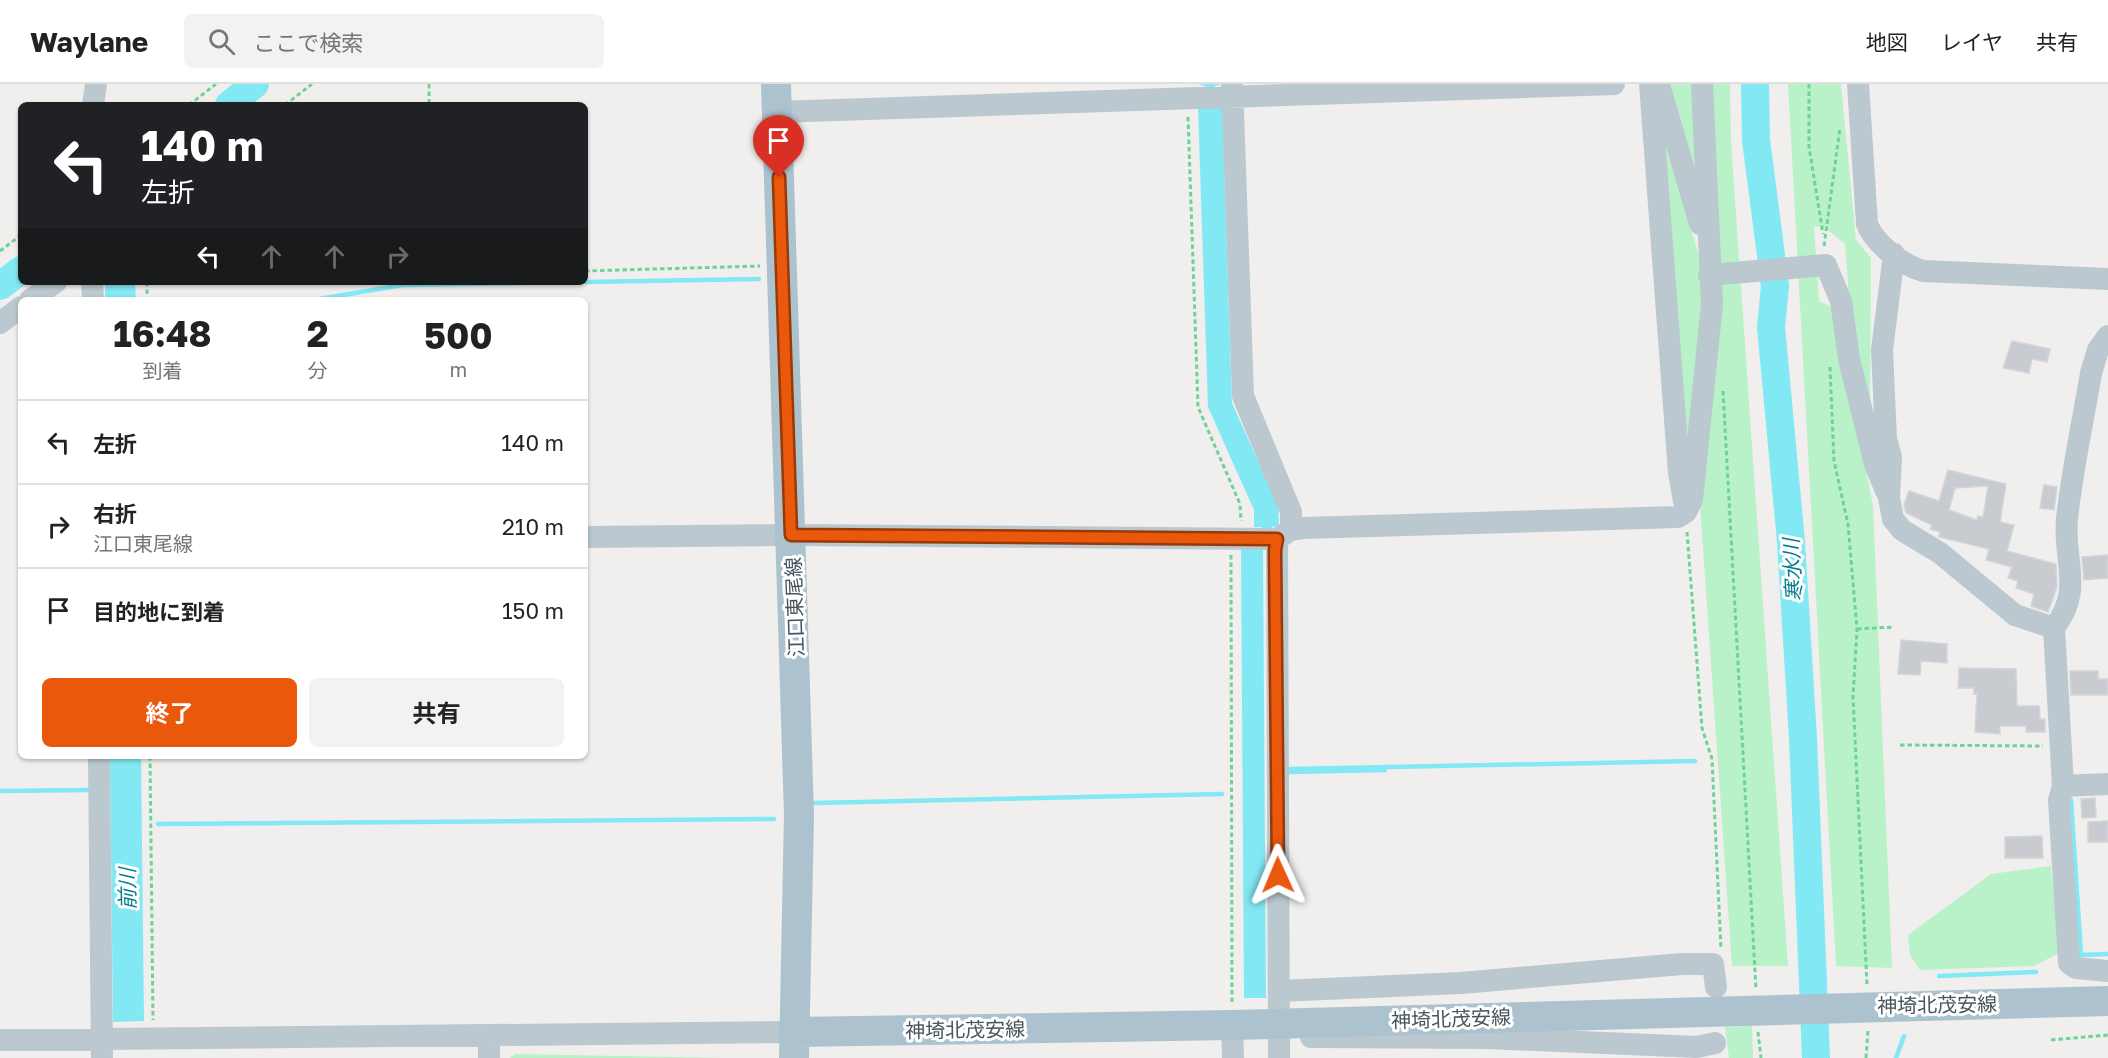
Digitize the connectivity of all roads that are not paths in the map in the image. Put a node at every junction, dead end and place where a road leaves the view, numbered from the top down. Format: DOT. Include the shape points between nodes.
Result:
graph roads {
  1 [pos="96,84"];
  2 [pos="1614,84"];
  3 [pos="1650,84"];
  4 [pos="1659,84"];
  5 [pos="1702,84"];
  6 [pos="1858,84"];
  7 [pos="1210,93"];
  8 [pos="776,98"];
  9 [pos="93,102"];
  10 [pos="1894,254"];
  11 [pos="1712,268"];
  12 [pos="2108,279"];
  13 [pos="52,285"];
  14 [pos="34,297"];
  15 [pos="18,309"];
  16 [pos="0,323"];
  17 [pos="2108,336"];
  18 [pos="1889,498"];
  19 [pos="1686,512"];
  20 [pos="791,535"];
  21 [pos="588,537"];
  22 [pos="1264,537"];
  23 [pos="2054,628"];
  24 [pos="99,759"];
  25 [pos="2108,784"];
  26 [pos="2063,786"];
  27 [pos="2108,971"];
  28 [pos="1716,987"];
  29 [pos="1279,991"];
  30 [pos="2108,1000"];
  31 [pos="1232,1025"];
  32 [pos="489,1035"];
  33 [pos="1279,1039"];
  34 [pos="0,1040"];
  35 [pos="1717,1041"];
  36 [pos="794,1045"];
  37 [pos="102,1048"];
  38 [pos="1620,1051"];
  39 [pos="489,1058"];
  40 [pos="1233,1058"];
  1 -- 9 [label="street"];
  2 -- 7 [label="street"];
  3 -- 19 [label="street" via="1679,473"];
  4 -- 11 [label="street"];
  5 -- 11 [label="street"];
  6 -- 10 [label="street" via="1867,224 1872,236"];
  7 -- 8 [label="street"];
  7 -- 22 [label="street" via="1243,396 1291,512"];
  8 -- 20 [label="main road, 江口東尾線"];
  10 -- 12 [label="street" via="1923,271"];
  10 -- 18 [label="street" via="1882,350 1886,439 1891,458"];
  11 -- 18 [label="street" via="1823,266 1841,300 1849,359 1875,464"];
  11 -- 19 [label="street" via="1711,315 1692,500"];
  13 -- 14 [label="street"];
  15 -- 16 [label="street"];
  17 -- 23 [label="street" via="2098,350 2091,373 2067,520 2073,582 2065,614"];
  18 -- 23 [label="street" via="1893,519 1902,530 1940,553 2015,615"];
  19 -- 22 [label="street" via="1678,517 1304,528"];
  20 -- 21 [label="street"];
  20 -- 22 [label="street"];
  20 -- 36 [label="main road, 江口東尾線" via="799,815"];
  22 -- 29 [label="street" via="1275,550"];
  23 -- 26 [label="street"];
  24 -- 37 [label="street"];
  25 -- 26 [label="street"];
  26 -- 27 [label="street" via="2059,800 2068,963 2076,968"];
  28 -- 29 [label="street" via="1713,964 1682,963 1461,983"];
  29 -- 33 [label="street"];
  30 -- 33 [label="main road, 神埼北茂安線" via="1756,1009"];
  31 -- 33 [label="main road, 神埼北茂安線"];
  31 -- 36 [label="main road, 神埼北茂安線"];
  31 -- 40 [label="street"];
  32 -- 36 [label="street"];
  32 -- 37 [label="street" via="154,1037"];
  32 -- 39 [label="street"];
  33 -- 38 [label="street" via="1487,1038"];
  34 -- 37 [label="street"];
  35 -- 38 [label="street" via="1697,1047"];
}
